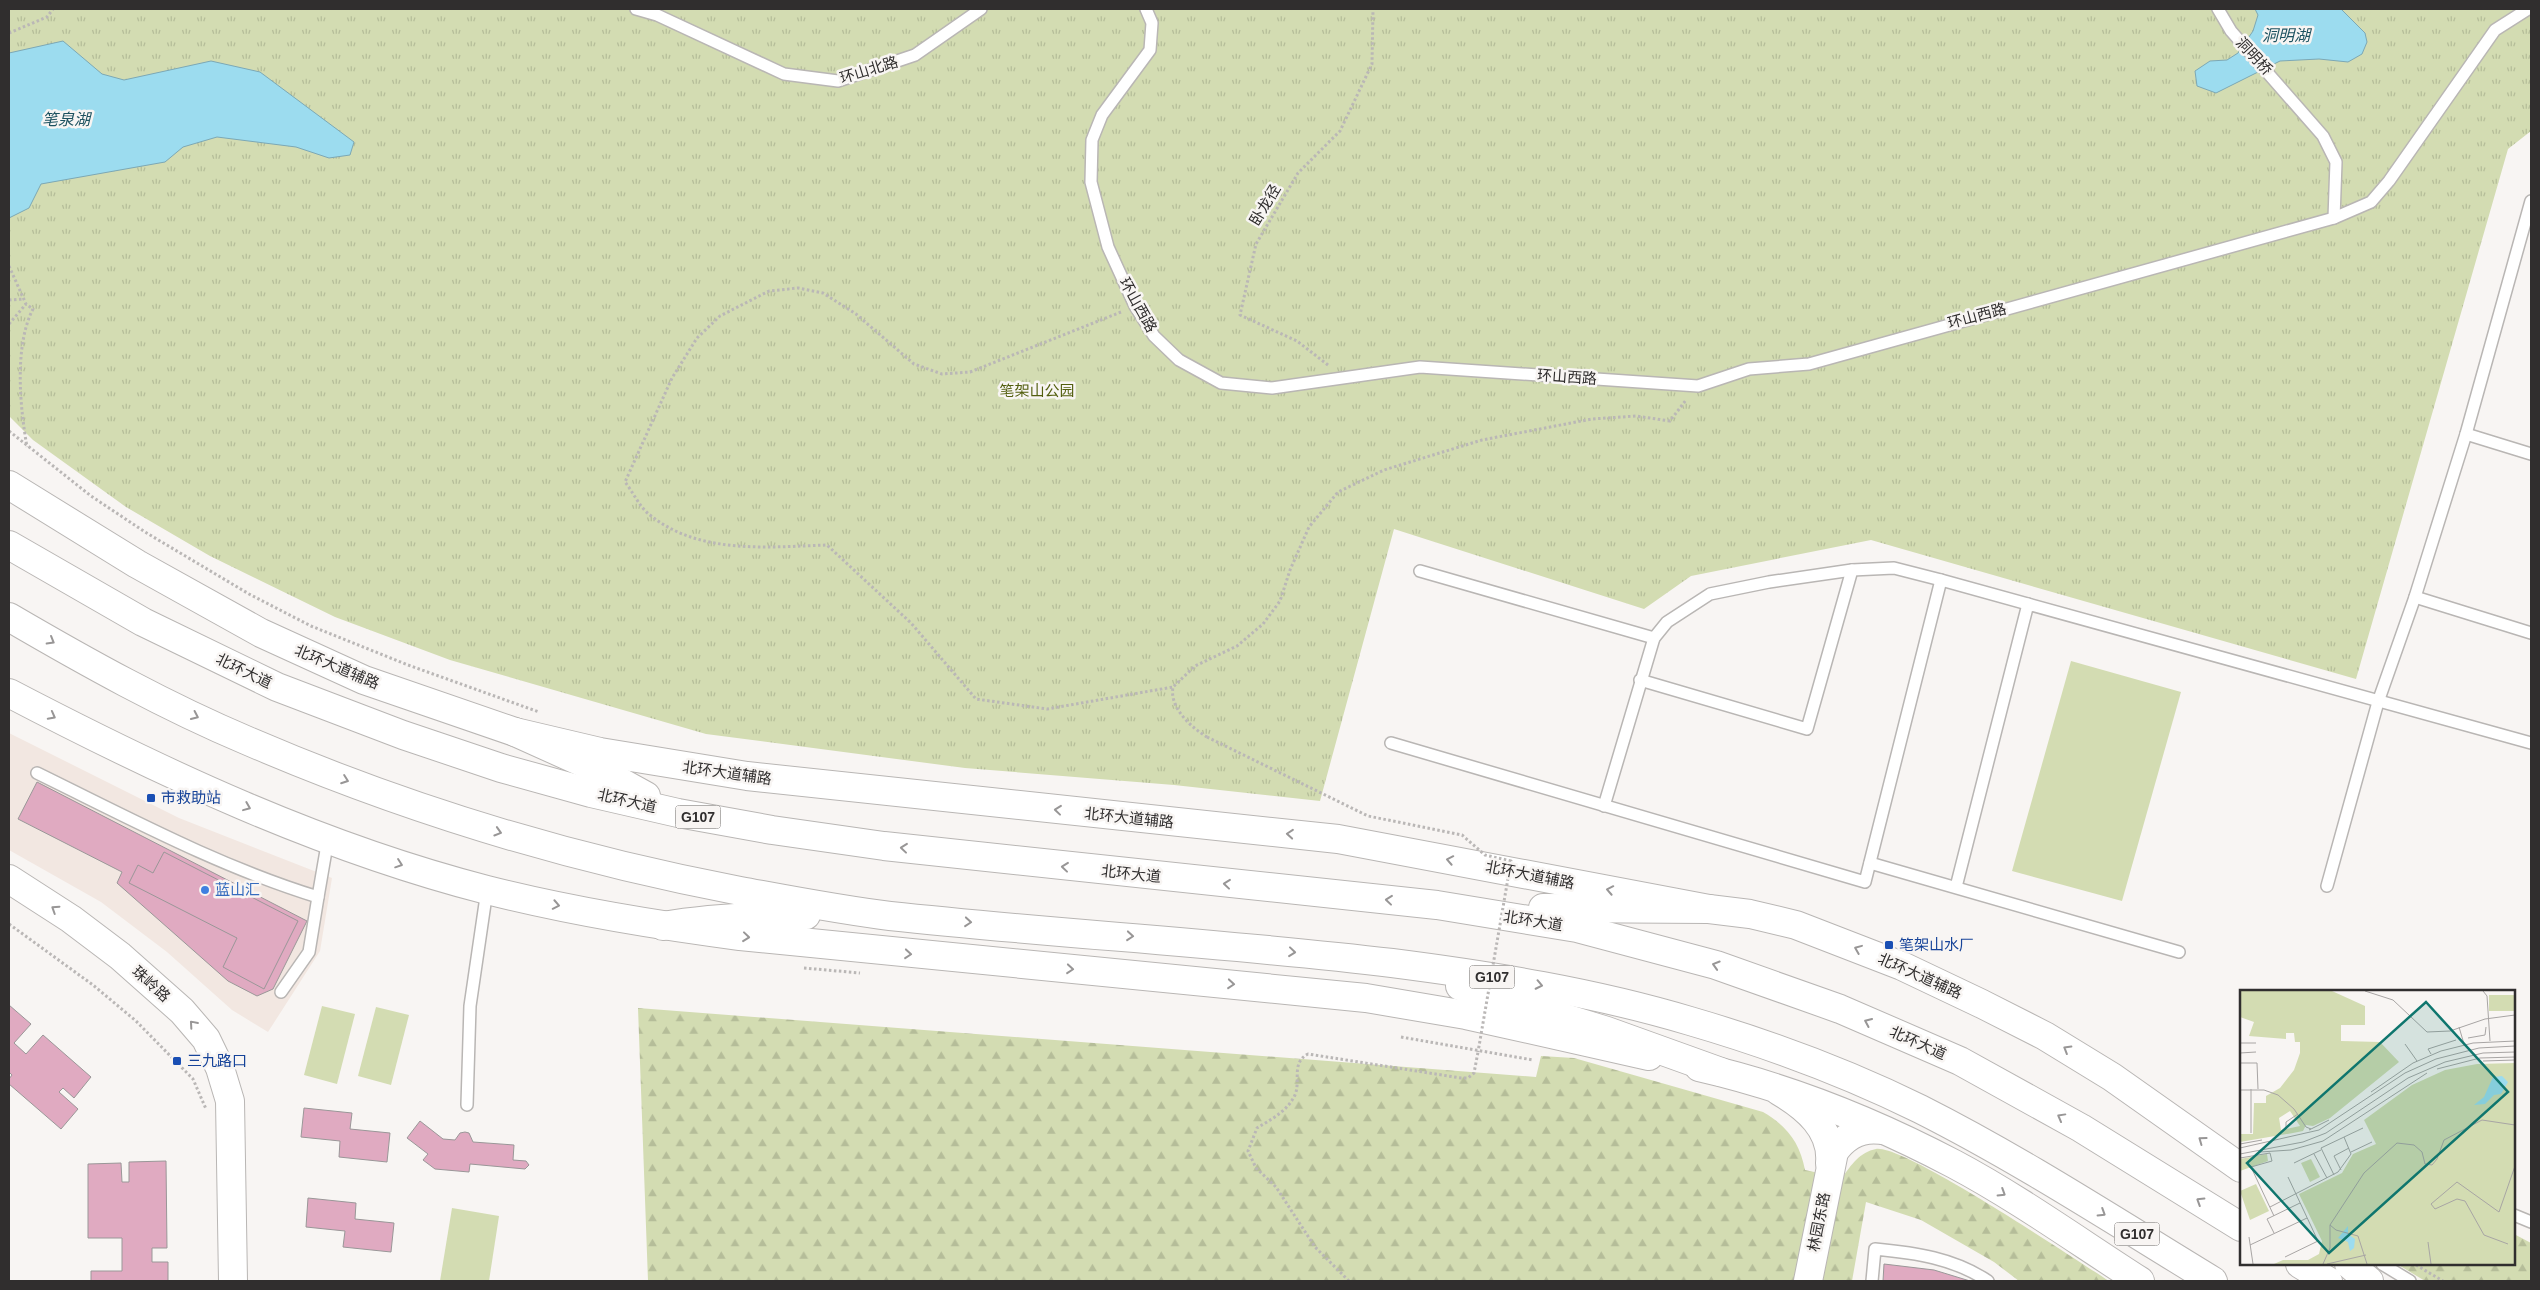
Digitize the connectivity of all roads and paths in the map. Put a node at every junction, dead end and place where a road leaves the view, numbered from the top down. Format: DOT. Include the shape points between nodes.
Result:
graph roads {
  1 [pos="53,9"];
  2 [pos="636,9"];
  3 [pos="981,9"];
  4 [pos="1146,9"];
  5 [pos="1372,9"];
  6 [pos="2218,9"];
  7 [pos="2528,9"];
  8 [pos="9,34"];
  9 [pos="2531,201"];
  10 [pos="2334,218"];
  11 [pos="9,266"];
  12 [pos="24,299"];
  13 [pos="9,300"];
  14 [pos="26,304"];
  15 [pos="1135,306"];
  16 [pos="9,324"];
  17 [pos="1344,377"];
  18 [pos="1698,386"];
  19 [pos="9,431"];
  20 [pos="2466,434"];
  21 [pos="2531,454"];
  22 [pos="18,456"];
  23 [pos="9,485"];
  24 [pos="69,524"];
  25 [pos="9,545"];
  26 [pos="1852,570"];
  27 [pos="1420,571"];
  28 [pos="1941,580"];
  29 [pos="2415,597"];
  30 [pos="2028,604"];
  31 [pos="9,617"];
  32 [pos="2531,633"];
  33 [pos="1654,638"];
  34 [pos="1640,680"];
  35 [pos="1173,688"];
  36 [pos="9,693"];
  37 [pos="2378,702"];
  38 [pos="543,713"];
  39 [pos="515,732"];
  40 [pos="1391,743"];
  41 [pos="2531,743"];
  42 [pos="37,773"];
  43 [pos="1604,806"];
  44 [pos="678,813"];
  45 [pos="328,839"];
  46 [pos="1870,863"];
  47 [pos="9,879"];
  48 [pos="2327,886"];
  49 [pos="1956,888"];
  50 [pos="487,890"];
  51 [pos="318,897"];
  52 [pos="9,901"];
  53 [pos="1437,905"];
  54 [pos="1709,909"];
  55 [pos="885,915"];
  56 [pos="9,924"];
  57 [pos="663,926"];
  58 [pos="2179,952"];
  59 [pos="1357,959"];
  60 [pos="802,968"];
  61 [pos="869,974"];
  62 [pos="281,992"];
  63 [pos="1478,1033"];
  64 [pos="1488,1034"];
  65 [pos="1401,1037"];
  66 [pos="1478,1052"];
  67 [pos="1533,1060"];
  68 [pos="1721,1072"];
  69 [pos="1776,1090"];
  70 [pos="467,1106"];
  71 [pos="206,1114"];
  72 [pos="1881,1130"];
  73 [pos="230,1133"];
  74 [pos="1929,1152"];
  75 [pos="1830,1163"];
  76 [pos="2240,1167"];
  77 [pos="2061,1188"];
  78 [pos="2515,1215"];
  79 [pos="2531,1222"];
  80 [pos="2240,1226"];
  81 [pos="2302,1265"];
  82 [pos="2349,1265"];
  83 [pos="2384,1265"];
  84 [pos="2417,1265"];
  85 [pos="233,1281"];
  86 [pos="1349,1281"];
  87 [pos="1808,1281"];
  88 [pos="1872,1281"];
  89 [pos="1988,1281"];
  90 [pos="2140,1281"];
  91 [pos="2213,1281"];
  92 [pos="2328,1281"];
  93 [pos="2369,1281"];
  94 [pos="2410,1281"];
  95 [pos="2444,1281"];
  1 -- 8 [label="path" via="47,17"];
  2 -- 3 [label="lane, 环山北路" via="657,15 784,74 838,81 914,55"];
  4 -- 15 [label="lane, 环山西路" via="1152,23 1150,50 1102,115 1092,140 1091,182 1108,247"];
  5 -- 17 [label="path, 卧龙径" via="1372,64 1340,131 1298,173 1256,244 1240,315 1297,341"];
  6 -- 10 [label="lane, 洞明桥" via="2231,31 2323,136 2336,162"];
  7 -- 10 [label="lane, 环山西路" via="2495,30 2371,202"];
  9 -- 20 [label="lane"];
  10 -- 18 [label="lane, 环山西路" via="1809,364 1749,369"];
  11 -- 12 [label="path"];
  12 -- 13 [label="path"];
  12 -- 14 [label="path"];
  14 -- 16 [label="path"];
  14 -- 22 [label="path" via="33,309 26,323 21,372"];
  15 -- 17 [label="lane, 环山西路" via="1154,336 1179,360 1221,383 1272,388"];
  15 -- 35 [label="path" via="970,372 942,374 914,364 856,314 823,293 798,288 769,291 720,316 696,338 672,378 625,482 650,515 691,538 756,548 827,545 911,622 976,699 1047,709"];
  17 -- 18 [label="lane, 环山西路" via="1420,367"];
  18 -- 35 [label="path" via="1670,421 1636,416 1592,419 1482,440 1384,470 1338,492 1309,528 1280,601 1263,624 1237,646 1195,666"];
  19 -- 22 [label="path"];
  20 -- 21 [label="lane"];
  20 -- 29 [label="lane"];
  22 -- 24 [label="main road"];
  22 -- 38 [label="path" via="311,626"];
  23 -- 24 [label="main road, 北环大道辅路"];
  24 -- 39 [label="main road, 北环大道辅路" via="261,633 364,680"];
  25 -- 44 [label="main road, 北环大道 / G107" via="143,622 277,687 501,768"];
  26 -- 28 [label="lane" via="1894,568"];
  26 -- 33 [label="lane" via="1710,594 1667,622"];
  26 -- 34 [label="lane" via="1808,729"];
  27 -- 33 [label="lane"];
  28 -- 30 [label="lane"];
  28 -- 46 [label="lane"];
  29 -- 32 [label="lane"];
  29 -- 37 [label="lane"];
  30 -- 37 [label="lane"];
  30 -- 49 [label="lane"];
  31 -- 55 [label="main road, G107, one-way" via="82,659 245,740 438,814 557,850 673,878"];
  33 -- 34 [label="lane"];
  34 -- 43 [label="lane"];
  35 -- 66 [label="path, bridge" via="1172,692 1192,728 1207,737 1368,816 1462,835 1485,855 1511,861"];
  36 -- 45 [label="main road, one-way" via="143,762"];
  37 -- 41 [label="lane"];
  37 -- 48 [label="lane"];
  39 -- 44 [label="main road" via="596,769"];
  54 -- 39 [label="main road, 北环大道辅路, one-way" via="1338,838 747,776 600,752"];
  40 -- 43 [label="lane"];
  42 -- 51 [label="lane" via="269,882"];
  43 -- 46 [label="lane" via="1865,882"];
  53 -- 44 [label="main road, 北环大道 / G107, one-way" via="884,846"];
  45 -- 50 [label="main road, one-way" via="407,867"];
  45 -- 51 [label="lane"];
  46 -- 49 [label="lane"];
  73 -- 47 [label="main road, 珠岭路, one-way" via="230,1101 220,1068 206,1039 182,1011 120,956"];
  49 -- 58 [label="lane"];
  50 -- 57 [label="main road, one-way"];
  50 -- 70 [label="lane" via="470,1006"];
  51 -- 62 [label="lane" via="309,952"];
  52 -- 73 [label="main road, 珠岭路" via="88,954 170,1025 196,1056 212,1084"];
  53 -- 54 [label="main road"];
  80 -- 53 [label="main road, 北环大道 / G107, one-way" via="2081,1128 1960,1061 1840,1009 1716,965 1577,928"];
  76 -- 54 [label="main road, 北环大道辅路, one-way" via="2112,1077 2045,1036 1982,1004 1902,966 1796,925"];
  55 -- 57 [label="main road" via="753,916"];
  55 -- 59 [label="main road, G107, one-way" via="1202,942"];
  56 -- 71 [label="path" via="93,985 136,1021 193,1079"];
  57 -- 68 [label="main road, one-way" via="901,954 1366,998 1466,1015"];
  59 -- 68 [label="main road" via="1471,989 1608,1031"];
  59 -- 77 [label="main road, G107, one-way" via="1522,981 1631,1004 1747,1038 1916,1107"];
  60 -- 61 [label="path"];
  63 -- 64 [label="path"];
  65 -- 66 [label="path"];
  66 -- 67 [label="path"];
  66 -- 86 [label="path" via="1474,1073 1468,1078 1308,1054 1297,1066 1294,1097 1278,1115 1257,1128 1248,1151 1256,1168 1276,1187 1315,1247"];
  68 -- 69 [label="main road"];
  69 -- 72 [label="main road"];
  69 -- 75 [label="main road, 林园东路" via="1800,1105 1819,1125 1830,1145"];
  72 -- 74 [label="main road"];
  72 -- 75 [label="main road, 林园东路" via="1866,1130 1848,1136 1834,1152"];
  73 -- 85 [label="main road, 珠岭路"];
  74 -- 77 [label="main road" via="2021,1174"];
  74 -- 90 [label="main road, one-way" via="2000,1191"];
  75 -- 87 [label="main road, 林园东路"];
  77 -- 91 [label="main road, G107, one-way"];
  78 -- 79 [label="lane"];
  81 -- 92 [label="main road"];
  82 -- 93 [label="main road"];
  83 -- 94 [label="lane"];
  84 -- 95 [label="path"];
  88 -- 89 [label="lane" via="1875,1249 1936,1258"];
}
